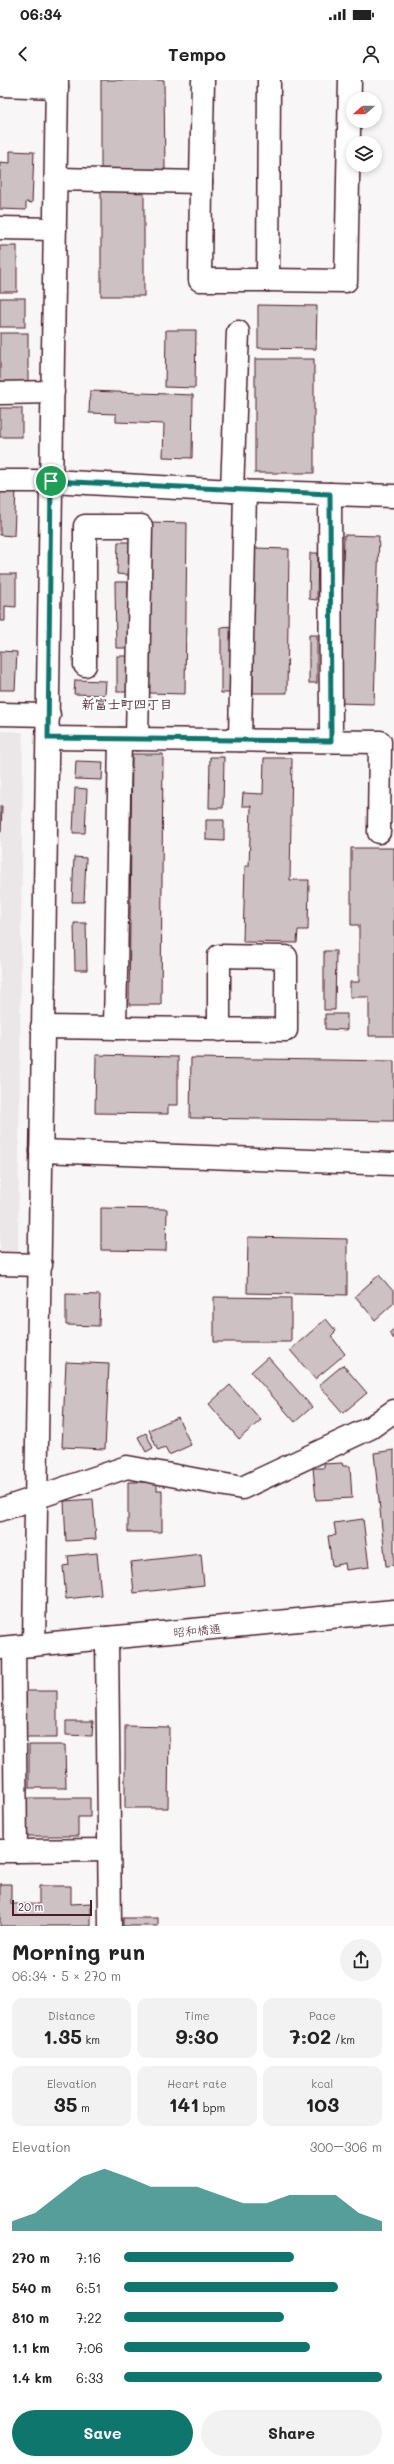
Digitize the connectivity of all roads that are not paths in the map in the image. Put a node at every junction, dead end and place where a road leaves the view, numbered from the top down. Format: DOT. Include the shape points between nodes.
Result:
graph roads {
  1 [pos="203,80"];
  2 [pos="269,80"];
  3 [pos="350,80"];
  4 [pos="57,84"];
  5 [pos="0,85"];
  6 [pos="56,179"];
  7 [pos="201,182"];
  8 [pos="0,228"];
  9 [pos="55,229"];
  10 [pos="268,280"];
  11 [pos="238,332"];
  12 [pos="53,392"];
  13 [pos="0,393"];
  14 [pos="0,481"];
  15 [pos="51,481"];
  16 [pos="238,491"];
  17 [pos="330,494"];
  18 [pos="394,496"];
  19 [pos="85,665"];
  20 [pos="0,714"];
  21 [pos="49,715"];
  22 [pos="48,738"];
  23 [pos="129,739"];
  24 [pos="240,740"];
  25 [pos="331,741"];
  26 [pos="379,832"];
  27 [pos="42,1027"];
  28 [pos="115,1028"];
  29 [pos="219,1030"];
  30 [pos="41,1151"];
  31 [pos="394,1164"];
  32 [pos="0,1264"];
  33 [pos="41,1265"];
  34 [pos="394,1411"];
  35 [pos="37,1497"];
  36 [pos="0,1510"];
  37 [pos="394,1612"];
  38 [pos="107,1638"];
  39 [pos="16,1647"];
  40 [pos="109,1850"];
  41 [pos="8,1851"];
  42 [pos="110,1926"];
  1 -- 7 [label="street"];
  2 -- 10 [label="street"];
  3 -- 10 [label="street" via="346,282"];
  4 -- 5 [label="street"];
  4 -- 6 [label="street"];
  6 -- 7 [label="street"];
  6 -- 9 [label="street"];
  7 -- 10 [label="street" via="200,280"];
  8 -- 9 [label="street"];
  9 -- 12 [label="street"];
  11 -- 16 [label="street"];
  12 -- 13 [label="street"];
  12 -- 15 [label="street"];
  14 -- 15 [label="street"];
  15 -- 16 [label="street"];
  15 -- 21 [label="street"];
  16 -- 17 [label="street"];
  16 -- 24 [label="street"];
  17 -- 18 [label="street"];
  17 -- 25 [label="street"];
  19 -- 23 [label="street" via="85,526 141,526"];
  20 -- 21 [label="street"];
  21 -- 22 [label="street"];
  22 -- 23 [label="street"];
  22 -- 27 [label="street"];
  23 -- 24 [label="street"];
  23 -- 28 [label="street"];
  24 -- 25 [label="street"];
  25 -- 26 [label="street" via="380,742"];
  27 -- 28 [label="street"];
  27 -- 30 [label="street"];
  28 -- 29 [label="street"];
  29 -- 29 [label="street" via="286,1030 286,957 220,956"];
  30 -- 31 [label="street"];
  30 -- 33 [label="street"];
  32 -- 33 [label="street"];
  33 -- 35 [label="street"];
  34 -- 35 [label="street" via="370,1428 242,1488 127,1467"];
  35 -- 36 [label="street"];
  35 -- 39 [label="street"];
  37 -- 38 [label="street, 昭和橋通"];
  38 -- 39 [label="street, 昭和橋通"];
  38 -- 40 [label="street"];
  39 -- 41 [label="street"];
  40 -- 41 [label="street"];
  40 -- 42 [label="street"];
}
